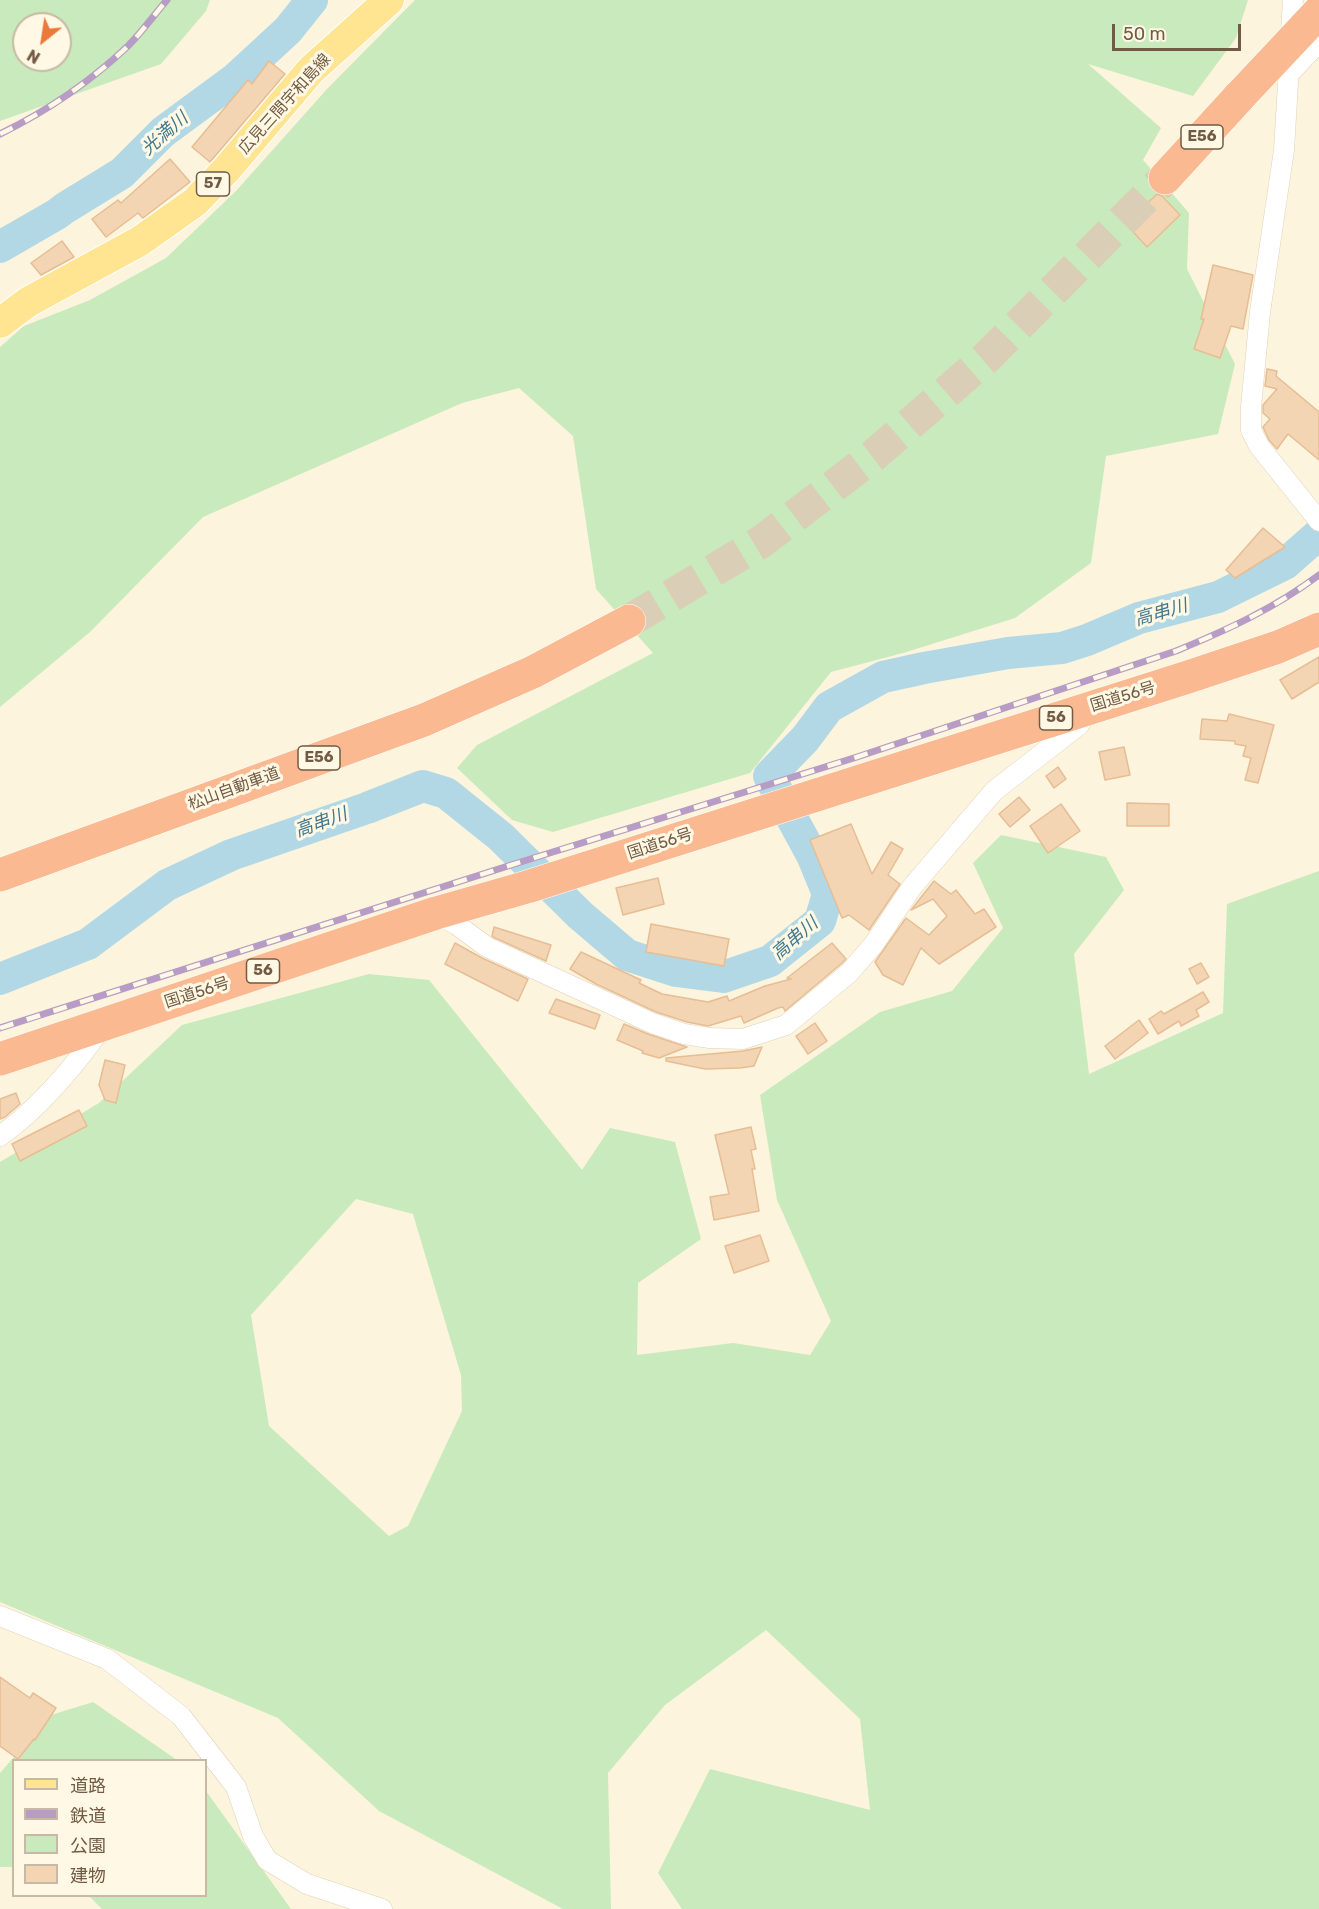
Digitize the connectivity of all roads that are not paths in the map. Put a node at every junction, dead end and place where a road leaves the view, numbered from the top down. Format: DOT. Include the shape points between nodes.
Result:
graph roads {
  1 [pos="389,0"];
  2 [pos="1293,0"];
  3 [pos="1319,12"];
  4 [pos="1319,42"];
  5 [pos="1288,75"];
  6 [pos="1165,178"];
  7 [pos="0,323"];
  8 [pos="1316,517"];
  9 [pos="629,621"];
  10 [pos="1319,629"];
  11 [pos="1090,707"];
  12 [pos="0,875"];
  13 [pos="436,913"];
  14 [pos="104,1024"];
  15 [pos="0,1059"];
  16 [pos="0,1136"];
  17 [pos="0,1616"];
  18 [pos="382,1909"];
  1 -- 7 [label="main road, 広見三間宇和島線 / 57" via="311,70 195,202 140,241 28,302"];
  2 -- 5 [label="street"];
  3 -- 6 [label="highway, E56, bridge"];
  4 -- 5 [label="street"];
  5 -- 8 [label="street" via="1284,150 1260,312 1251,430 1259,446"];
  9 -- 12 [label="highway, 松山自動車道 / E56" via="533,672 424,720"];
  10 -- 11 [label="highway, 国道56号 / 56" via="1278,647"];
  11 -- 13 [label="highway, 国道56号 / 56"];
  11 -- 13 [label="street" via="1079,725 994,791 912,887 874,944 849,973 786,1025 743,1039 710,1038 651,1023 487,947"];
  13 -- 14 [label="highway, 国道56号 / 56"];
  14 -- 15 [label="highway, 国道56号 / 56"];
  14 -- 16 [label="street" via="77,1062 24,1119"];
  17 -- 18 [label="street" via="107,1659 181,1716 236,1787 253,1836 267,1860 307,1884"];
}
